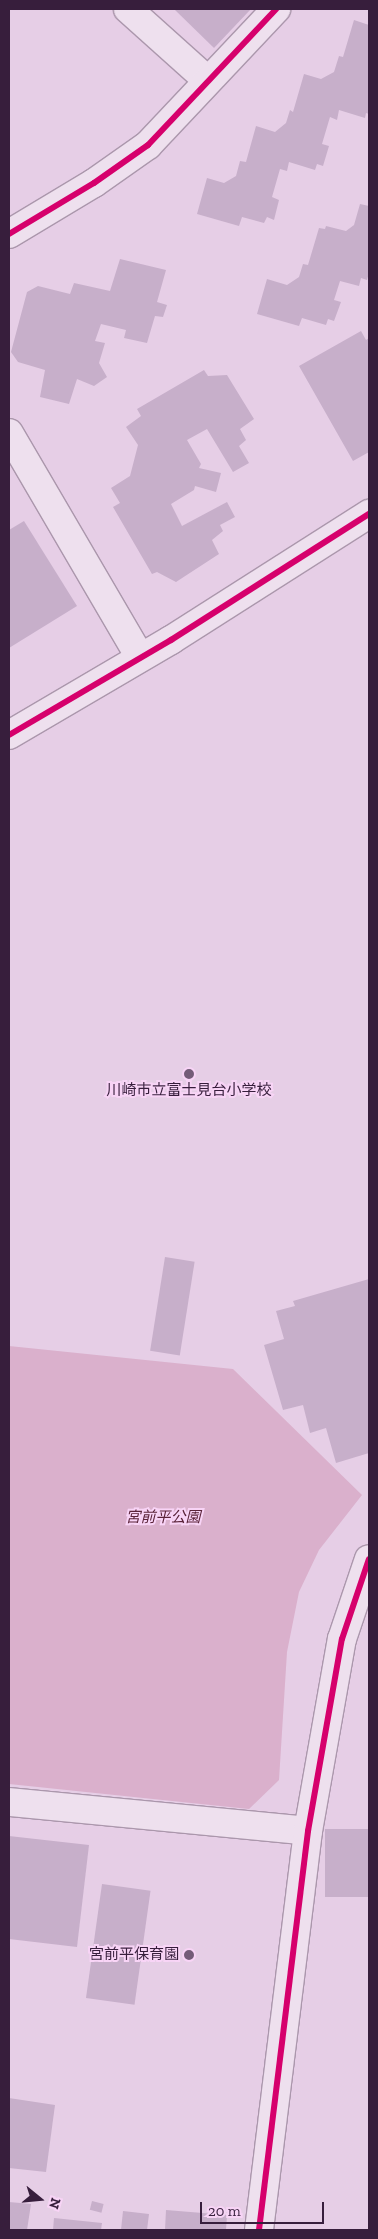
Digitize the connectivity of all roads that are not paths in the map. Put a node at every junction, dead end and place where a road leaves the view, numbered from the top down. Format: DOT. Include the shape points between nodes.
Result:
graph roads {
  1 [pos="128,9"];
  2 [pos="276,9"];
  3 [pos="206,80"];
  4 [pos="9,234"];
  5 [pos="9,433"];
  6 [pos="369,514"];
  7 [pos="140,657"];
  8 [pos="9,735"];
  9 [pos="369,1559"];
  10 [pos="9,1802"];
  11 [pos="308,1831"];
  12 [pos="259,2230"];
  1 -- 3 [label="street"];
  2 -- 3 [label="street"];
  3 -- 4 [label="street" via="148,145"];
  5 -- 7 [label="street"];
  6 -- 7 [label="street"];
  7 -- 8 [label="street"];
  9 -- 11 [label="street" via="342,1640"];
  10 -- 11 [label="street"];
  11 -- 12 [label="street"];
}
